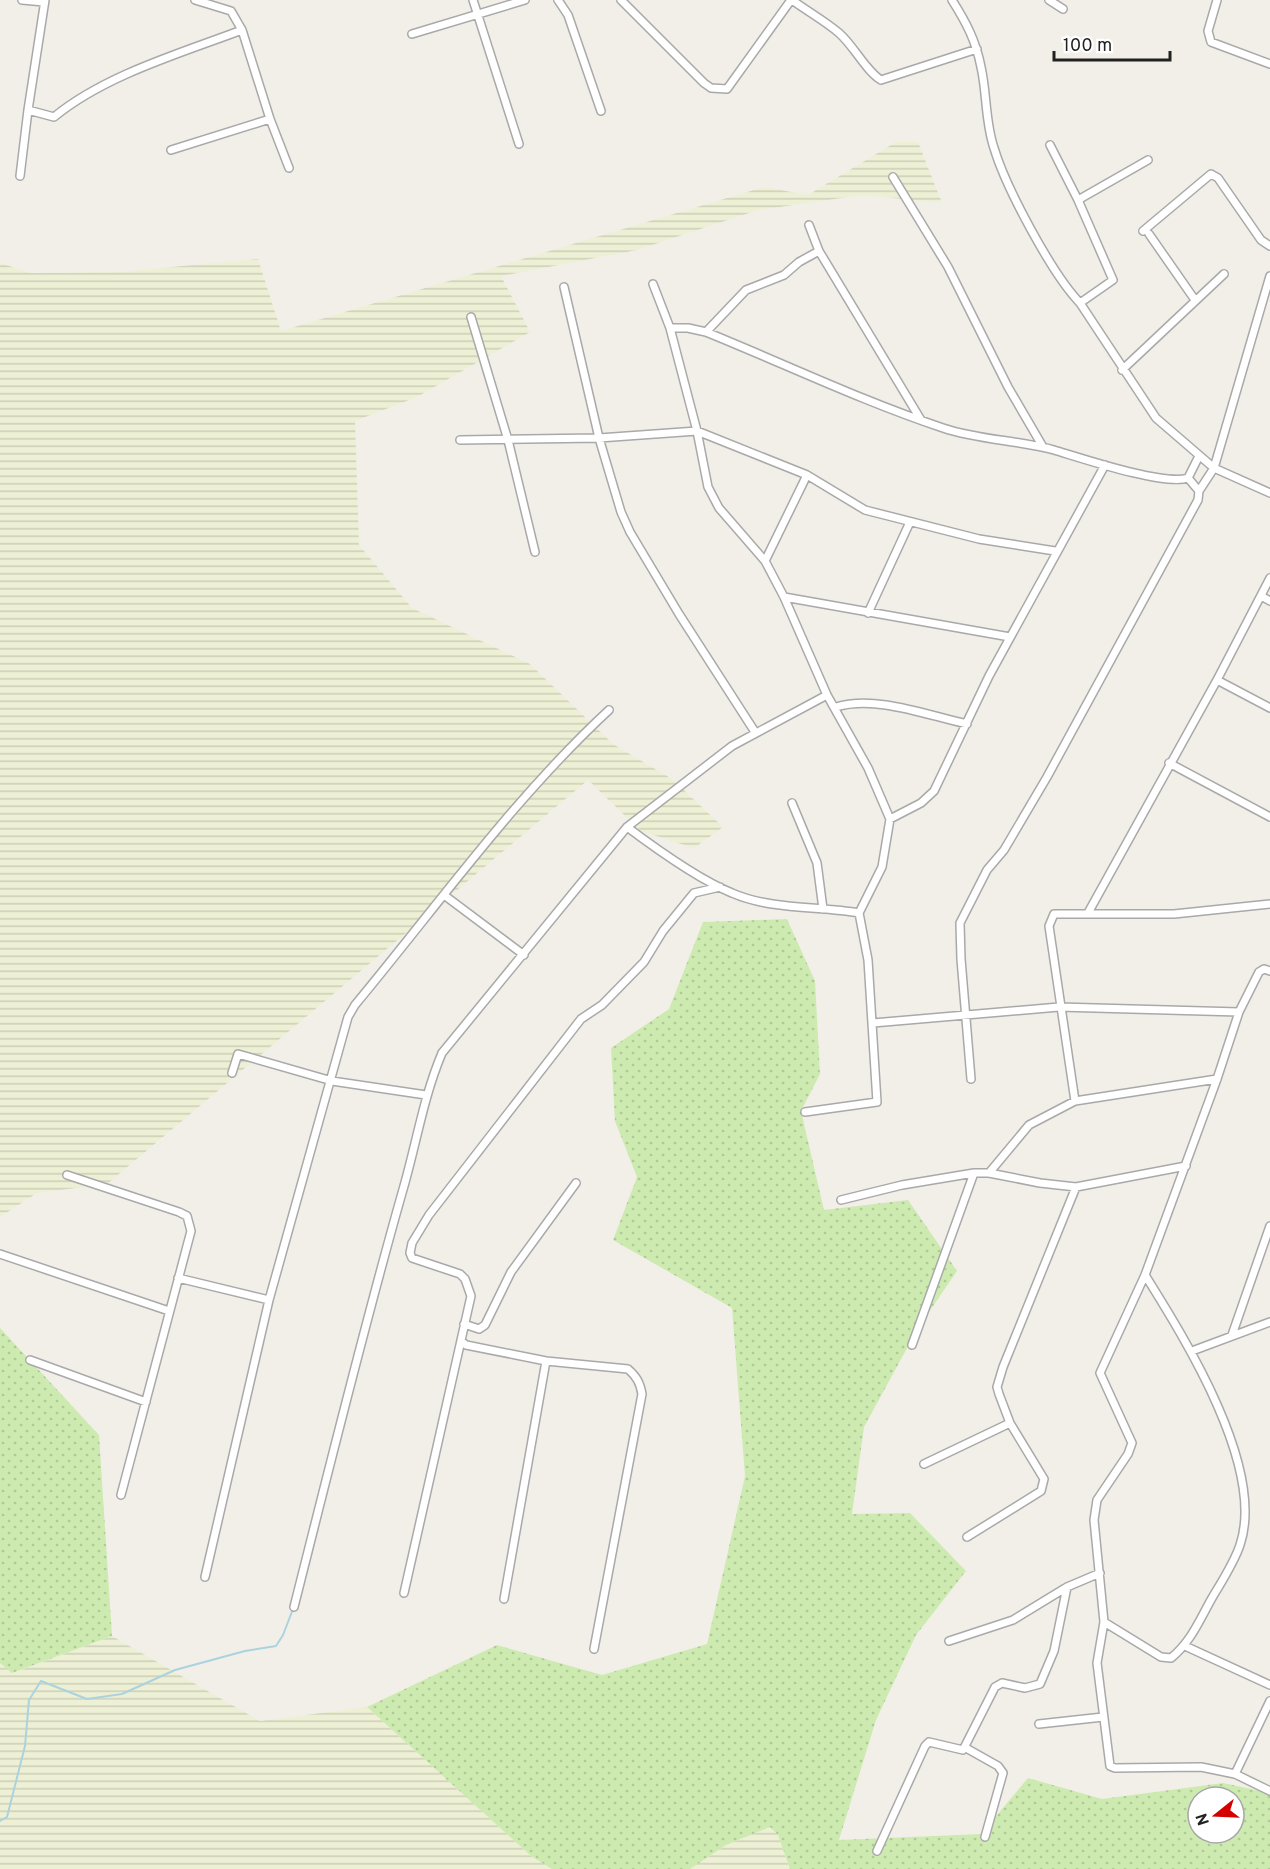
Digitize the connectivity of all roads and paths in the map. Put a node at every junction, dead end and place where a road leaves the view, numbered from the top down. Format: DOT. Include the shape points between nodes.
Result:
graph roads {
  1 [pos="22,0"];
  2 [pos="195,0"];
  3 [pos="473,0"];
  4 [pos="525,0"];
  5 [pos="558,0"];
  6 [pos="621,0"];
  7 [pos="791,0"];
  8 [pos="952,0"];
  9 [pos="1049,0"];
  10 [pos="1217,0"];
  11 [pos="44,1"];
  12 [pos="1063,9"];
  13 [pos="477,15"];
  14 [pos="242,30"];
  15 [pos="412,34"];
  16 [pos="977,49"];
  17 [pos="1270,64"];
  18 [pos="28,110"];
  19 [pos="601,111"];
  20 [pos="270,119"];
  21 [pos="519,144"];
  22 [pos="1050,145"];
  23 [pos="171,150"];
  24 [pos="1148,160"];
  25 [pos="289,168"];
  26 [pos="20,176"];
  27 [pos="893,177"];
  28 [pos="1078,200"];
  29 [pos="809,225"];
  30 [pos="1270,246"];
  31 [pos="819,251"];
  32 [pos="1224,274"];
  33 [pos="1270,276"];
  34 [pos="653,284"];
  35 [pos="564,287"];
  36 [pos="1195,300"];
  37 [pos="1080,303"];
  38 [pos="471,317"];
  39 [pos="670,328"];
  40 [pos="706,332"];
  41 [pos="1122,370"];
  42 [pos="921,420"];
  43 [pos="697,430"];
  44 [pos="599,438"];
  45 [pos="460,440"];
  46 [pos="508,440"];
  47 [pos="1043,447"];
  48 [pos="1199,456"];
  49 [pos="1105,465"];
  50 [pos="1214,468"];
  51 [pos="807,475"];
  52 [pos="1188,478"];
  53 [pos="1199,491"];
  54 [pos="1270,493"];
  55 [pos="910,522"];
  56 [pos="535,552"];
  57 [pos="1055,552"];
  58 [pos="765,561"];
  59 [pos="1270,578"];
  60 [pos="1261,596"];
  61 [pos="784,597"];
  62 [pos="1270,601"];
  63 [pos="868,613"];
  64 [pos="1010,637"];
  65 [pos="1217,680"];
  66 [pos="827,695"];
  67 [pos="836,707"];
  68 [pos="1270,708"];
  69 [pos="609,710"];
  70 [pos="967,724"];
  71 [pos="755,732"];
  72 [pos="1169,763"];
  73 [pos="792,802"];
  74 [pos="1270,817"];
  75 [pos="890,819"];
  76 [pos="627,827"];
  77 [pos="720,886"];
  78 [pos="444,894"];
  79 [pos="1270,904"];
  80 [pos="823,909"];
  81 [pos="859,913"];
  82 [pos="1088,913"];
  83 [pos="524,955"];
  84 [pos="1270,971"];
  85 [pos="1059,1007"];
  86 [pos="1239,1012"];
  87 [pos="966,1015"];
  88 [pos="873,1023"];
  89 [pos="232,1073"];
  90 [pos="971,1078"];
  91 [pos="1217,1080"];
  92 [pos="332,1081"];
  93 [pos="426,1095"];
  94 [pos="1075,1101"];
  95 [pos="805,1112"];
  96 [pos="1186,1166"];
  97 [pos="974,1173"];
  98 [pos="989,1173"];
  99 [pos="67,1175"];
  100 [pos="576,1183"];
  101 [pos="1076,1187"];
  102 [pos="841,1200"];
  103 [pos="1270,1227"];
  104 [pos="0,1254"];
  105 [pos="1145,1275"];
  106 [pos="178,1278"];
  107 [pos="269,1300"];
  108 [pos="169,1311"];
  109 [pos="1270,1322"];
  110 [pos="464,1324"];
  111 [pos="1232,1335"];
  112 [pos="461,1341"];
  113 [pos="912,1345"];
  114 [pos="1192,1351"];
  115 [pos="30,1360"];
  116 [pos="546,1361"];
  117 [pos="146,1402"];
  118 [pos="1010,1423"];
  119 [pos="924,1464"];
  120 [pos="121,1495"];
  121 [pos="967,1537"];
  122 [pos="1100,1573"];
  123 [pos="205,1577"];
  124 [pos="1067,1587"];
  125 [pos="404,1593"];
  126 [pos="504,1599"];
  127 [pos="294,1607"];
  128 [pos="1104,1622"];
  129 [pos="949,1641"];
  130 [pos="1185,1646"];
  131 [pos="594,1649"];
  132 [pos="1270,1685"];
  133 [pos="1270,1701"];
  134 [pos="1103,1717"];
  135 [pos="1039,1724"];
  136 [pos="966,1748"];
  137 [pos="1235,1774"];
  138 [pos="1270,1791"];
  139 [pos="985,1837"];
  140 [pos="877,1851"];
  1 -- 11 [label="street"];
  2 -- 14 [label="street" via="231,11"];
  3 -- 13 [label="street"];
  4 -- 13 [label="street"];
  5 -- 19 [label="street" via="568,15"];
  6 -- 7 [label="street" via="704,83 719,89 727,89"];
  7 -- 16 [label="street" via="839,33 881,80"];
  8 -- 16 [label="street" via="972,32"];
  9 -- 12 [label="street"];
  10 -- 17 [label="street" via="1208,31 1211,42"];
  11 -- 18 [label="street"];
  13 -- 15 [label="street"];
  13 -- 21 [label="street"];
  14 -- 18 [label="street" via="133,72 54,117"];
  14 -- 20 [label="street"];
  16 -- 37 [label="street" via="993,148 1018,203 1068,291"];
  18 -- 26 [label="street"];
  20 -- 23 [label="street"];
  20 -- 25 [label="street"];
  22 -- 28 [label="street"];
  24 -- 28 [label="street"];
  27 -- 47 [label="street" via="948,267"];
  28 -- 37 [label="street" via="1113,280"];
  29 -- 31 [label="street"];
  30 -- 36 [label="street" via="1261,240 1218,178 1211,174 1146,233"];
  31 -- 40 [label="street" via="784,275 738,296"];
  31 -- 42 [label="street"];
  32 -- 36 [label="street"];
  33 -- 50 [label="street"];
  34 -- 39 [label="street"];
  35 -- 44 [label="street"];
  36 -- 41 [label="street"];
  37 -- 41 [label="street"];
  38 -- 46 [label="street"];
  39 -- 40 [label="street"];
  39 -- 43 [label="street"];
  40 -- 42 [label="street"];
  41 -- 48 [label="street" via="1156,418"];
  42 -- 47 [label="street" via="945,429"];
  43 -- 44 [label="street"];
  43 -- 51 [label="street"];
  43 -- 58 [label="street" via="708,487 719,508"];
  44 -- 46 [label="street"];
  44 -- 71 [label="street" via="630,532"];
  45 -- 46 [label="street"];
  46 -- 56 [label="street"];
  47 -- 49 [label="street"];
  48 -- 50 [label="street"];
  48 -- 52 [label="street"];
  49 -- 52 [label="street" via="1170,479"];
  49 -- 57 [label="street"];
  50 -- 53 [label="street"];
  50 -- 54 [label="street"];
  51 -- 55 [label="street" via="865,510"];
  51 -- 58 [label="street"];
  52 -- 53 [label="street"];
  53 -- 87 [label="street" via="1198,500 1047,777 971,898 960,923"];
  55 -- 57 [label="street"];
  55 -- 63 [label="street"];
  57 -- 64 [label="street"];
  58 -- 61 [label="street"];
  59 -- 60 [label="street"];
  60 -- 62 [label="street"];
  60 -- 65 [label="street"];
  61 -- 63 [label="street"];
  61 -- 66 [label="street"];
  63 -- 64 [label="street"];
  64 -- 70 [label="street"];
  65 -- 68 [label="street"];
  65 -- 72 [label="street"];
  66 -- 67 [label="street"];
  66 -- 71 [label="street"];
  67 -- 70 [label="street" via="875,704"];
  67 -- 75 [label="street"];
  69 -- 78 [label="street" via="568,748"];
  70 -- 75 [label="street" via="934,791 921,803"];
  71 -- 76 [label="street"];
  72 -- 74 [label="street"];
  72 -- 82 [label="street"];
  73 -- 80 [label="street" via="817,863"];
  75 -- 81 [label="street" via="882,867"];
  76 -- 77 [label="street"];
  76 -- 83 [label="street"];
  77 -- 80 [label="street" via="733,894 763,901"];
  77 -- 110 [label="street" via="694,893 663,931 644,963 602,1005 581,1019 419,1231 410,1253 412,1258 465,1279 471,1296"];
  78 -- 83 [label="street"];
  78 -- 92 [label="street" via="355,1005 348,1017"];
  79 -- 82 [label="street" via="1174,914"];
  80 -- 81 [label="street"];
  81 -- 88 [label="street"];
  82 -- 85 [label="street" via="1059,913 1050,919"];
  83 -- 93 [label="street" via="442,1053"];
  84 -- 86 [label="street" via="1258,972"];
  85 -- 86 [label="street"];
  85 -- 87 [label="street"];
  85 -- 94 [label="street"];
  86 -- 91 [label="street"];
  87 -- 88 [label="street"];
  87 -- 90 [label="street"];
  88 -- 95 [label="street" via="877,1102"];
  89 -- 92 [label="street" via="238,1054"];
  91 -- 94 [label="street"];
  91 -- 96 [label="street"];
  92 -- 93 [label="street"];
  92 -- 107 [label="street"];
  93 -- 127 [label="street"];
  94 -- 98 [label="street" via="1029,1125"];
  96 -- 101 [label="street"];
  96 -- 105 [label="street"];
  97 -- 98 [label="street"];
  97 -- 102 [label="street"];
  97 -- 113 [label="street"];
  98 -- 101 [label="street"];
  99 -- 106 [label="street" via="187,1216 191,1232"];
  100 -- 110 [label="street" via="511,1272 485,1325 479,1329"];
  101 -- 118 [label="street" via="997,1387"];
  103 -- 111 [label="street"];
  104 -- 108 [label="street"];
  105 -- 114 [label="street"];
  105 -- 122 [label="street" via="1100,1373 1132,1443 1097,1500 1094,1520"];
  106 -- 107 [label="street"];
  106 -- 108 [label="street"];
  107 -- 123 [label="street"];
  108 -- 117 [label="street"];
  109 -- 111 [label="street"];
  110 -- 112 [label="street"];
  111 -- 114 [label="street"];
  112 -- 116 [label="street"];
  112 -- 125 [label="street"];
  114 -- 130 [label="street" via="1238,1458 1245,1500 1240,1546"];
  115 -- 117 [label="street"];
  116 -- 126 [label="street"];
  116 -- 131 [label="street" via="628,1369 636,1377 642,1395"];
  117 -- 120 [label="street"];
  118 -- 119 [label="street"];
  118 -- 121 [label="street" via="1044,1479 1041,1491"];
  122 -- 124 [label="street"];
  122 -- 128 [label="street"];
  124 -- 129 [label="street" via="1012,1620"];
  124 -- 136 [label="street" via="1054,1651 1040,1684 1025,1688 1002,1683 995,1687"];
  128 -- 130 [label="street" via="1167,1659"];
  128 -- 134 [label="street" via="1097,1663"];
  130 -- 132 [label="street"];
  133 -- 137 [label="street"];
  134 -- 135 [label="street"];
  134 -- 137 [label="street" via="1107,1761 1115,1768 1201,1767"];
  136 -- 139 [label="street" via="998,1766 1003,1773"];
  136 -- 140 [label="street" via="959,1751 929,1742 925,1746"];
  137 -- 138 [label="street"];
}
